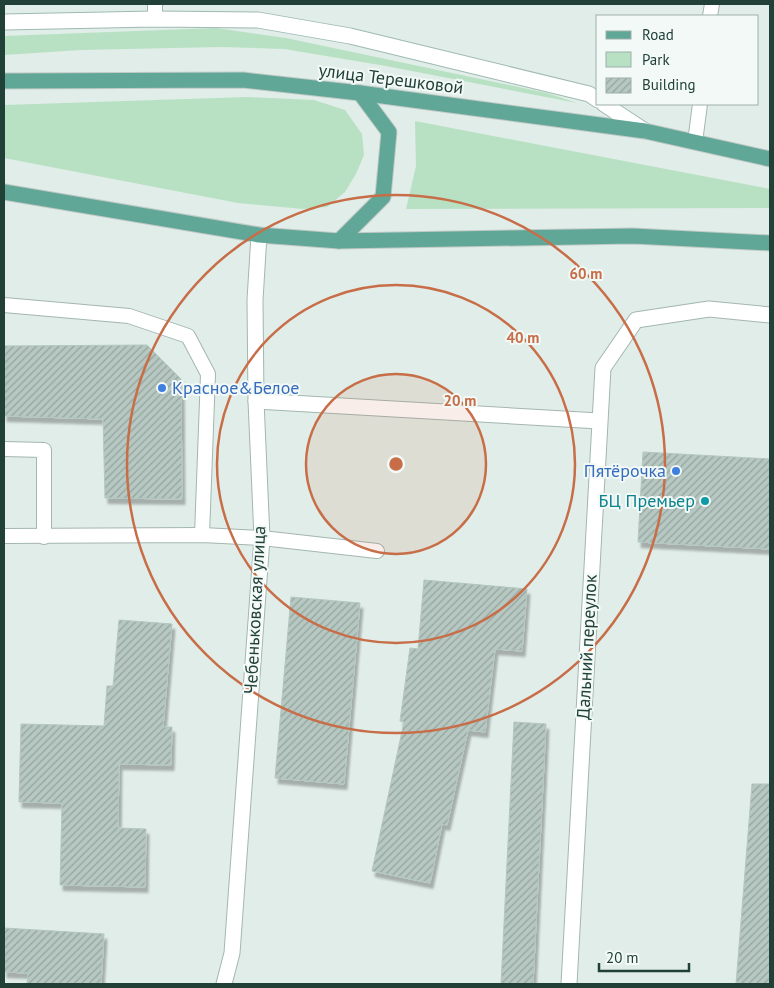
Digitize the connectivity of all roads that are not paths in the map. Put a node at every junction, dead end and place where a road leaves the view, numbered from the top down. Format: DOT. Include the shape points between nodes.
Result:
graph roads {
  1 [pos="155,4"];
  2 [pos="155,19"];
  3 [pos="4,22"];
  4 [pos="4,81"];
  5 [pos="360,93"];
  6 [pos="596,99"];
  7 [pos="606,105"];
  8 [pos="700,105"];
  9 [pos="645,131"];
  10 [pos="695,142"];
  11 [pos="770,159"];
  12 [pos="4,192"];
  13 [pos="259,235"];
  14 [pos="339,241"];
  15 [pos="770,243"];
  16 [pos="4,305"];
  17 [pos="770,315"];
  18 [pos="256,402"];
  19 [pos="599,421"];
  20 [pos="4,449"];
  21 [pos="202,535"];
  22 [pos="4,536"];
  23 [pos="44,537"];
  24 [pos="262,538"];
  25 [pos="377,551"];
  26 [pos="224,984"];
  27 [pos="569,984"];
  1 -- 2 [label="lane"];
  2 -- 3 [label="street"];
  2 -- 6 [label="street" via="258,20 350,36 589,94"];
  4 -- 5 [label="main road, улица Терешковой" via="243,80"];
  5 -- 9 [label="main road, улица Терешковой"];
  5 -- 14 [label="main road" via="389,132 383,197"];
  7 -- 9 [label="street"];
  8 -- 10 [label="lane"];
  9 -- 10 [label="main road, улица Терешковой"];
  10 -- 11 [label="main road, улица Терешковой"];
  12 -- 13 [label="main road"];
  13 -- 14 [label="main road"];
  13 -- 18 [label="street, Чебеньковская улица" via="255,300"];
  14 -- 15 [label="main road" via="632,236"];
  16 -- 21 [label="lane" via="129,316 188,336 208,374"];
  17 -- 19 [label="street, Дальний переулок" via="709,309 636,320 603,368"];
  18 -- 19 [label="street"];
  18 -- 24 [label="street, Чебеньковская улица"];
  19 -- 27 [label="street, Дальний переулок"];
  20 -- 23 [label="lane" via="44,450"];
  21 -- 23 [label="lane"];
  21 -- 24 [label="lane"];
  22 -- 23 [label="lane"];
  24 -- 25 [label="lane"];
  24 -- 26 [label="street, Чебеньковская улица" via="232,952"];
}
